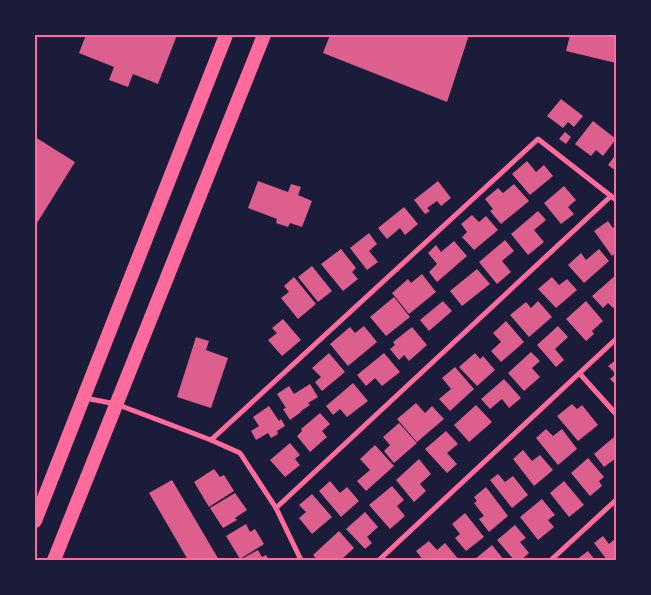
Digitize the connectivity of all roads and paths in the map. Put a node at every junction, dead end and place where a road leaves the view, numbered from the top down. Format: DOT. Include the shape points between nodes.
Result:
graph roads {
  1 [pos="226,35"];
  2 [pos="264,35"];
  3 [pos="611,196"];
  4 [pos="616,200"];
  5 [pos="616,339"];
  6 [pos="580,374"];
  7 [pos="82,398"];
  8 [pos="116,404"];
  9 [pos="616,414"];
  10 [pos="211,440"];
  11 [pos="616,500"];
  12 [pos="276,508"];
  13 [pos="35,521"];
  14 [pos="54,560"];
  15 [pos="301,560"];
  16 [pos="379,560"];
  17 [pos="551,560"];
  1 -- 7 [label="highway"];
  2 -- 8 [label="highway"];
  3 -- 4 [label="street"];
  3 -- 10 [label="street" via="538,139"];
  3 -- 12 [label="street"];
  5 -- 6 [label="street"];
  6 -- 9 [label="street"];
  6 -- 16 [label="street"];
  7 -- 8 [label="street"];
  7 -- 13 [label="highway"];
  8 -- 10 [label="street"];
  8 -- 14 [label="highway"];
  10 -- 12 [label="street" via="240,453"];
  11 -- 17 [label="street"];
  12 -- 15 [label="street"];
}
